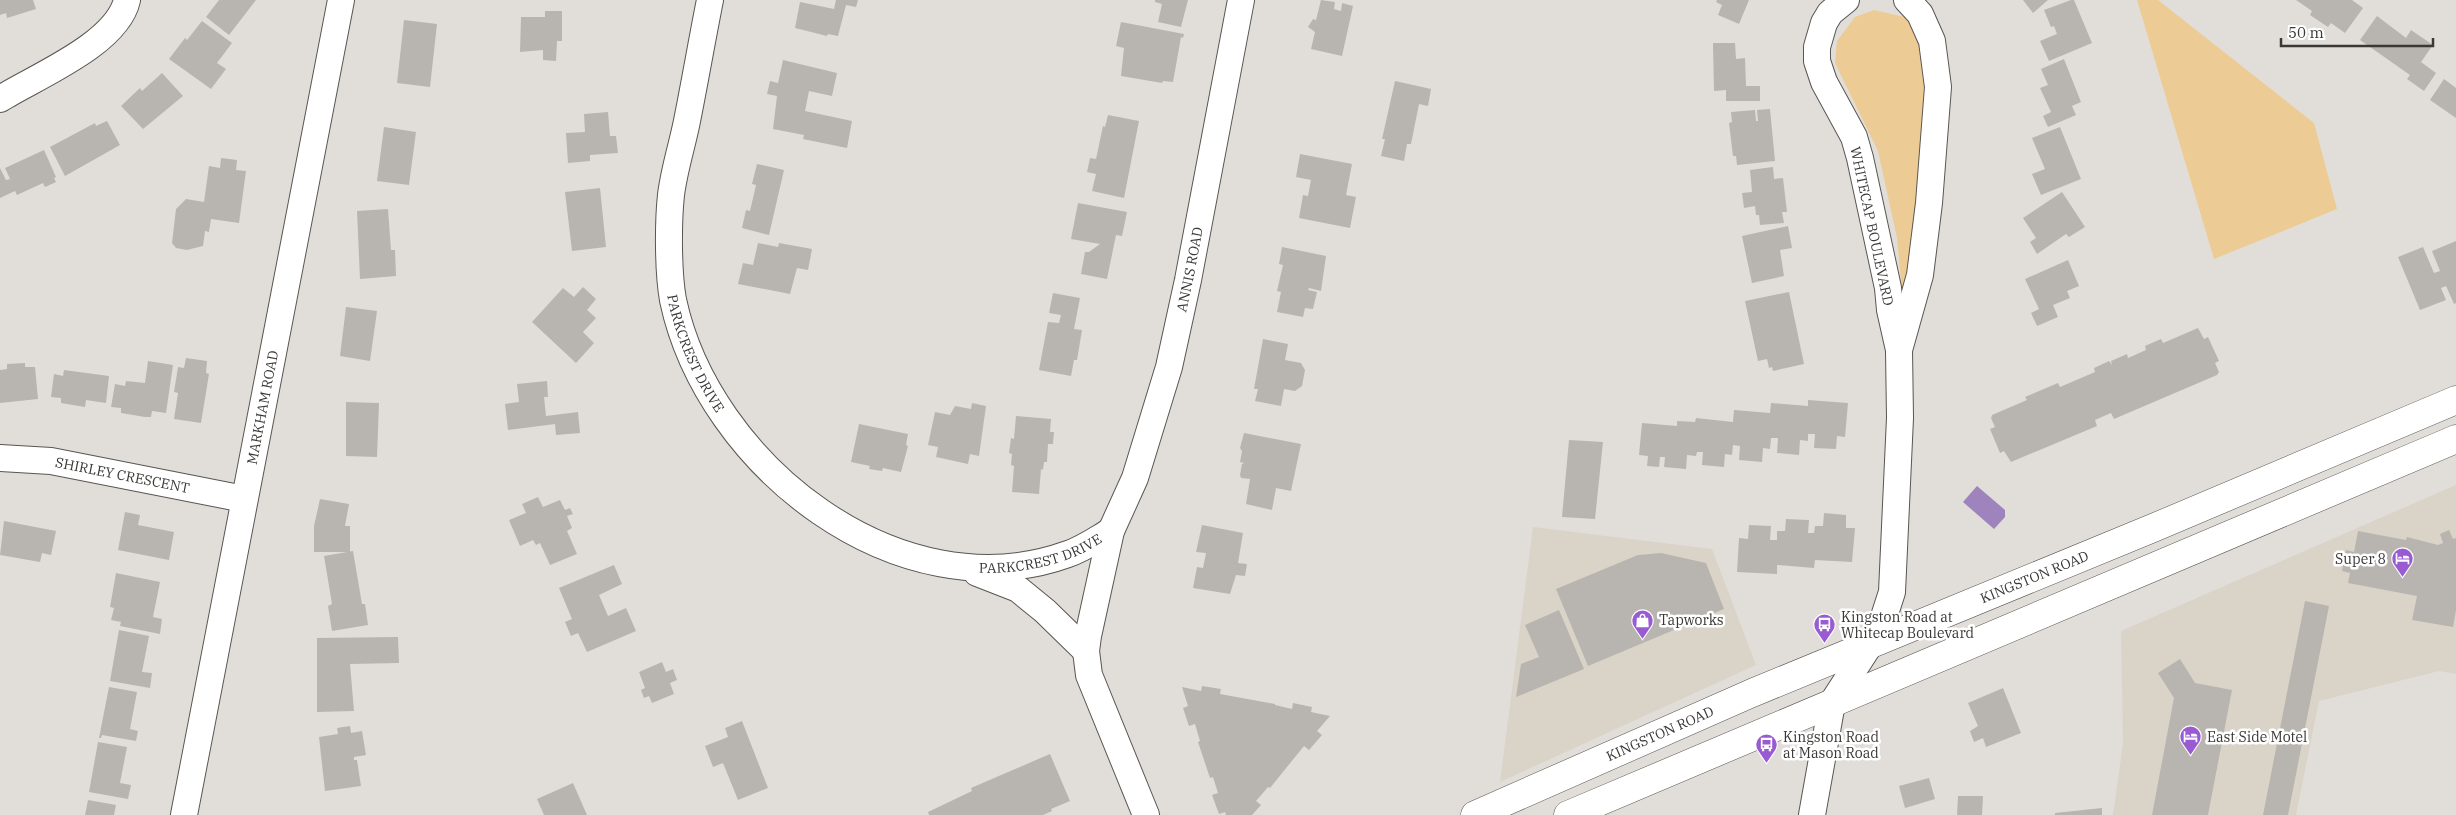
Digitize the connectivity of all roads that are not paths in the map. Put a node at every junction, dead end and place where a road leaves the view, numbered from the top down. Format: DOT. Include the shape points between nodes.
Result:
graph roads {
  1 [pos="127,0"];
  2 [pos="341,0"];
  3 [pos="710,0"];
  4 [pos="1240,0"];
  5 [pos="1846,0"];
  6 [pos="1907,0"];
  7 [pos="0,99"];
  8 [pos="1899,350"];
  9 [pos="2456,400"];
  10 [pos="2456,438"];
  11 [pos="0,458"];
  12 [pos="244,499"];
  13 [pos="1110,531"];
  14 [pos="966,568"];
  15 [pos="1086,651"];
  16 [pos="1863,655"];
  17 [pos="1832,703"];
  18 [pos="184,815"];
  19 [pos="1146,815"];
  20 [pos="1475,815"];
  21 [pos="1568,815"];
  22 [pos="1812,815"];
  1 -- 7 [label="street" via="110,30 91,47"];
  2 -- 12 [label="street, MARKHAM ROAD"];
  3 -- 14 [label="street, PARKCREST DRIVE" via="671,194 673,300 688,350 721,410 744,443 774,474 823,514 862,538 883,546"];
  4 -- 13 [label="street, ANNIS ROAD" via="1169,367 1134,478"];
  5 -- 8 [label="street, WHITECAP BOULEVARD" via="1830,13 1824,23 1817,47 1817,61 1824,82 1854,137 1860,158"];
  6 -- 8 [label="street, WHITECAP BOULEVARD" via="1920,14 1932,41 1938,86 1920,275"];
  8 -- 16 [label="street, WHITECAP BOULEVARD" via="1900,418 1892,592 1880,629"];
  9 -- 16 [label="main road, KINGSTON ROAD"];
  10 -- 17 [label="main road"];
  11 -- 12 [label="street, SHIRLEY CRESCENT" via="51,461"];
  12 -- 18 [label="street, MARKHAM ROAD"];
  13 -- 14 [label="street, PARKCREST DRIVE" via="1070,554 1004,568"];
  13 -- 15 [label="street, PARKCREST DRIVE"];
  14 -- 15 [label="street, PARKCREST DRIVE" via="1018,589"];
  15 -- 19 [label="street, PARKCREST DRIVE" via="1089,675"];
  16 -- 17 [label="street, WHITECAP BOULEVARD"];
  16 -- 20 [label="main road, KINGSTON ROAD" via="1752,693"];
  17 -- 21 [label="main road"];
  17 -- 22 [label="street"];
}
